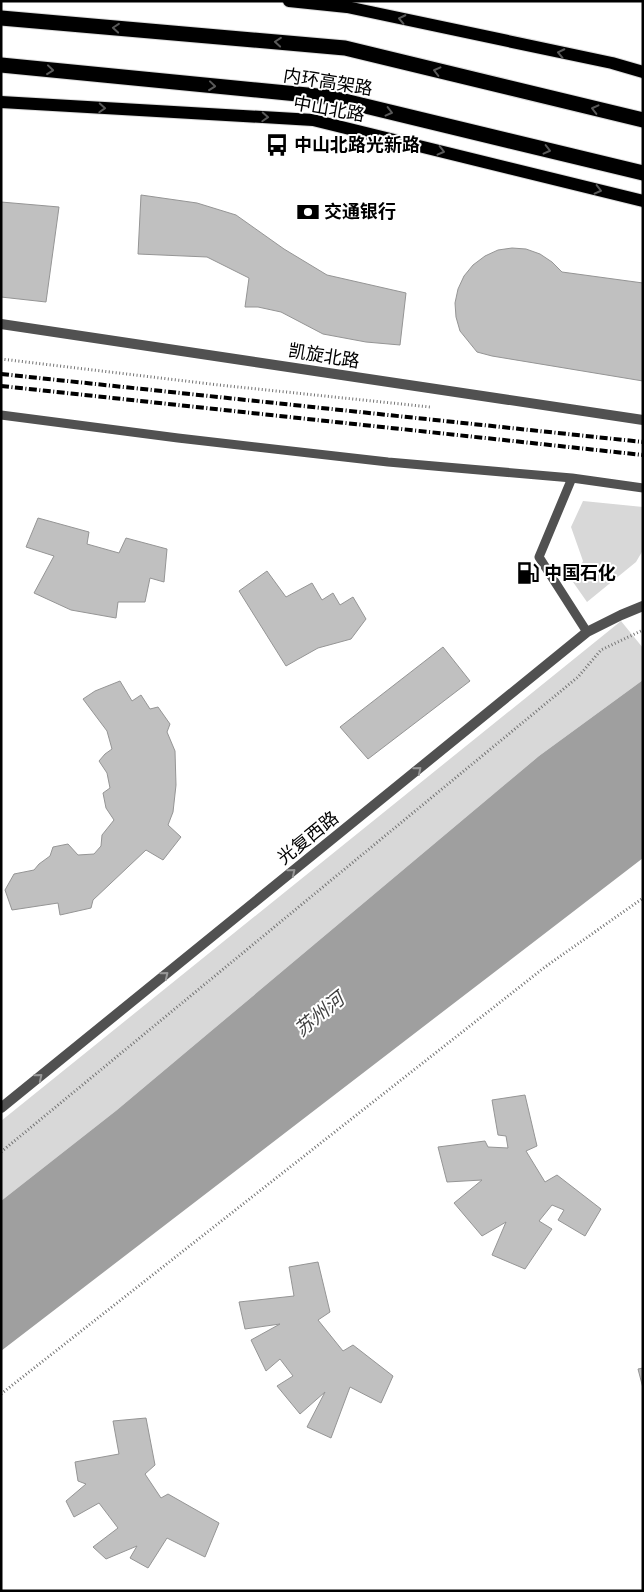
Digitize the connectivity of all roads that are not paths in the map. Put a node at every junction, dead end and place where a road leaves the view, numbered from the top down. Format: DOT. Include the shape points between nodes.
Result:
graph roads {
  1 [pos="289,1"];
  2 [pos="1,18"];
  3 [pos="1,65"];
  4 [pos="643,72"];
  5 [pos="1,102"];
  6 [pos="643,120"];
  7 [pos="643,173"];
  8 [pos="643,201"];
  9 [pos="1,324"];
  10 [pos="1,415"];
  11 [pos="643,420"];
  12 [pos="572,478"];
  13 [pos="643,488"];
  14 [pos="643,606"];
  15 [pos="586,632"];
  16 [pos="1,1108"];
  4 -- 1 [label="main road, one-way" via="347,7"];
  6 -- 2 [label="highway, 内环高架路, one-way" via="345,48"];
  3 -- 7 [label="highway, 内环高架路, one-way" via="328,97"];
  5 -- 8 [label="main road, 中山北路, one-way" via="313,120"];
  9 -- 11 [label="street, 凯旋北路"];
  10 -- 12 [label="lane" via="378,461"];
  12 -- 13 [label="lane"];
  12 -- 15 [label="lane" via="539,556"];
  14 -- 15 [label="street, 光复西路"];
  16 -- 15 [label="street, 光复西路, one-way"];
}
